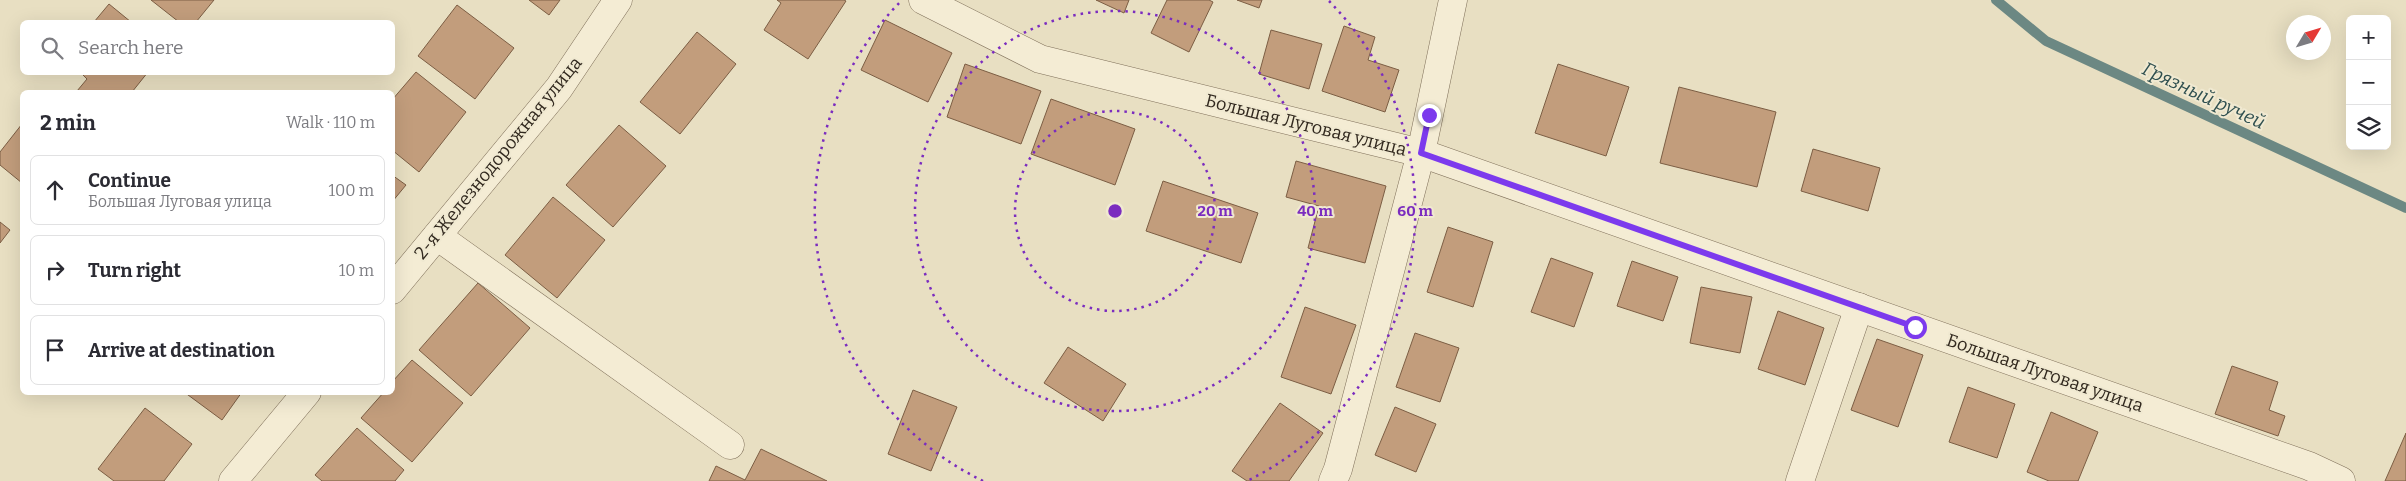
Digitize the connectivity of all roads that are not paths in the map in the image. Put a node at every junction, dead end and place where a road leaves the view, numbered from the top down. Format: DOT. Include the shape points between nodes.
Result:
graph roads {
  1 [pos="618,0"];
  2 [pos="923,0"];
  3 [pos="1453,0"];
  4 [pos="1421,153"];
  5 [pos="437,236"];
  6 [pos="395,286"];
  7 [pos="1859,308"];
  8 [pos="305,395"];
  9 [pos="730,444"];
  10 [pos="233,481"];
  11 [pos="1333,481"];
  12 [pos="1800,481"];
  13 [pos="2341,481"];
  1 -- 5 [label="street, 2-я Железнодорожная улица" via="559,88"];
  2 -- 4 [label="street, Большая Луговая улица" via="1040,59"];
  3 -- 4 [label="street"];
  4 -- 7 [label="street, Большая Луговая улица"];
  4 -- 11 [label="street"];
  5 -- 6 [label="street, 2-я Железнодорожная улица"];
  5 -- 9 [label="street"];
  7 -- 12 [label="street"];
  7 -- 13 [label="street, Большая Луговая улица" via="2309,466"];
  8 -- 10 [label="street"];
}
